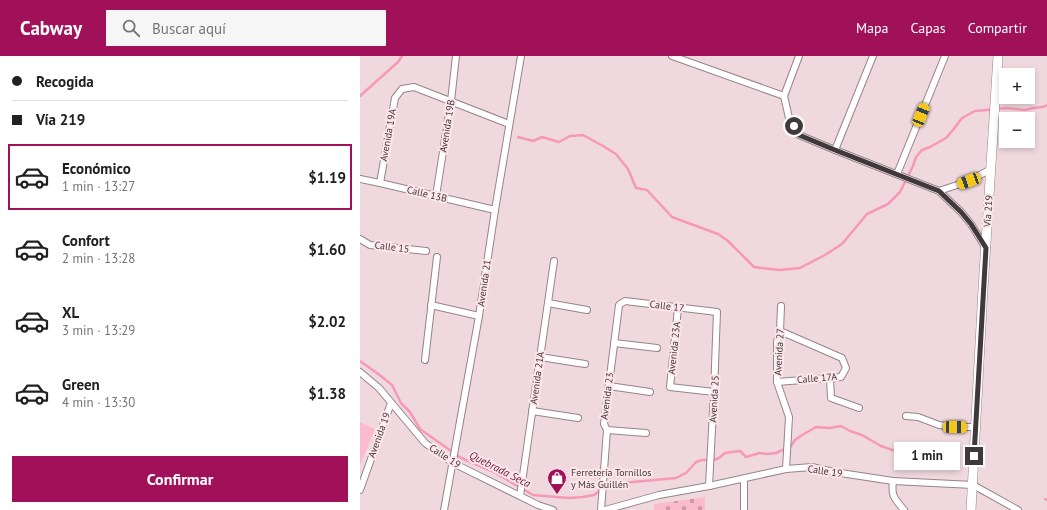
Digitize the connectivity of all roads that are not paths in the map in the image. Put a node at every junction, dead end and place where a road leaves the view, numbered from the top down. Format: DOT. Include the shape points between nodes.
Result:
graph roads {
  1 [pos="456,56"];
  2 [pos="521,56"];
  3 [pos="672,56"];
  4 [pos="799,56"];
  5 [pos="872,56"];
  6 [pos="945,56"];
  7 [pos="998,56"];
  8 [pos="784,96"];
  9 [pos="451,102"];
  10 [pos="509,124"];
  11 [pos="835,150"];
  12 [pos="991,169"];
  13 [pos="897,174"];
  14 [pos="360,179"];
  15 [pos="380,183"];
  16 [pos="939,191"];
  17 [pos="436,196"];
  18 [pos="495,210"];
  19 [pos="360,239"];
  20 [pos="986,248"];
  21 [pos="426,251"];
  22 [pos="437,257"];
  23 [pos="554,261"];
  24 [pos="548,303"];
  25 [pos="431,305"];
  26 [pos="619,305"];
  27 [pos="781,306"];
  28 [pos="678,308"];
  29 [pos="587,310"];
  30 [pos="717,312"];
  31 [pos="479,316"];
  32 [pos="780,331"];
  33 [pos="614,343"];
  34 [pos="657,348"];
  35 [pos="540,357"];
  36 [pos="425,360"];
  37 [pos="584,364"];
  38 [pos="360,372"];
  39 [pos="830,378"];
  40 [pos="777,382"];
  41 [pos="609,386"];
  42 [pos="650,392"];
  43 [pos="714,392"];
  44 [pos="391,403"];
  45 [pos="859,408"];
  46 [pos="532,411"];
  47 [pos="906,416"];
  48 [pos="578,418"];
  49 [pos="976,427"];
  50 [pos="607,430"];
  51 [pos="646,433"];
  52 [pos="453,463"];
  53 [pos="786,469"];
  54 [pos="744,479"];
  55 [pos="893,481"];
  56 [pos="973,485"];
  57 [pos="709,486"];
  58 [pos="360,490"];
  59 [pos="520,496"];
  60 [pos="444,510"];
  61 [pos="553,510"];
  62 [pos="601,510"];
  63 [pos="605,510"];
  64 [pos="744,510"];
  65 [pos="904,510"];
  66 [pos="971,510"];
  67 [pos="1018,510"];
  1 -- 9 [label="street, Avenida 19B"];
  2 -- 10 [label="street, Avenida 21"];
  3 -- 8 [label="street"];
  4 -- 8 [label="street"];
  5 -- 11 [label="street"];
  6 -- 13 [label="street"];
  7 -- 12 [label="main road, Vía 219"];
  8 -- 11 [label="street" via="789,118 799,135"];
  9 -- 10 [label="street"];
  9 -- 15 [label="street, Avenida 19A" via="414,87 402,89 395,98"];
  9 -- 17 [label="street, Avenida 19B"];
  10 -- 18 [label="street, Avenida 21"];
  11 -- 13 [label="street"];
  12 -- 16 [label="street" via="969,181"];
  12 -- 20 [label="main road, Vía 219"];
  13 -- 16 [label="street"];
  14 -- 15 [label="street, Calle 13B"];
  15 -- 17 [label="street, Calle 13B"];
  16 -- 20 [label="street" via="971,224"];
  17 -- 18 [label="street, Calle 13B"];
  18 -- 31 [label="street, Avenida 21"];
  19 -- 21 [label="street, Calle 15" via="370,245"];
  20 -- 49 [label="main road, Vía 219"];
  22 -- 25 [label="street"];
  23 -- 24 [label="street, Avenida 21A"];
  24 -- 29 [label="street"];
  24 -- 35 [label="street, Avenida 21A"];
  25 -- 31 [label="street"];
  25 -- 36 [label="street"];
  26 -- 28 [label="street, Calle 17" via="625,301"];
  26 -- 33 [label="street, Avenida 23"];
  27 -- 32 [label="street, Avenida 27"];
  28 -- 30 [label="street, Calle 17"];
  28 -- 43 [label="street, Avenida 23A" via="670,387"];
  30 -- 43 [label="street, Avenida 25"];
  31 -- 52 [label="street, Avenida 21"];
  32 -- 39 [label="street, Calle 17A" via="842,358 846,368 841,378"];
  32 -- 40 [label="street, Avenida 27" via="777,342"];
  33 -- 34 [label="street"];
  33 -- 41 [label="street, Avenida 23"];
  35 -- 37 [label="street"];
  35 -- 46 [label="street, Avenida 21A"];
  38 -- 44 [label="street, Calle 19" via="379,388"];
  39 -- 40 [label="street, Calle 17A"];
  39 -- 45 [label="street" via="831,398"];
  40 -- 53 [label="street, Avenida 27" via="789,417"];
  41 -- 42 [label="street"];
  41 -- 50 [label="street, Avenida 23" via="604,424"];
  43 -- 57 [label="street, Avenida 25"];
  44 -- 52 [label="street, Calle 19" via="424,443"];
  44 -- 58 [label="street, Avenida 19"];
  46 -- 48 [label="street"];
  46 -- 59 [label="street, Avenida 21A"];
  47 -- 49 [label="street" via="918,417 939,425"];
  49 -- 56 [label="main road, Vía 219"];
  50 -- 51 [label="street"];
  50 -- 62 [label="street, Avenida 23"];
  52 -- 59 [label="street, Calle 19"];
  52 -- 60 [label="street, Avenida 21"];
  53 -- 54 [label="street, Calle 19"];
  53 -- 55 [label="street, Calle 19" via="812,467"];
  54 -- 57 [label="street, Calle 19"];
  54 -- 64 [label="street"];
  55 -- 56 [label="street, Calle 19"];
  55 -- 65 [label="street" via="892,492"];
  56 -- 66 [label="main road, Vía 219"];
  56 -- 67 [label="street, Calle 19"];
  57 -- 63 [label="street, Calle 19" via="659,495"];
  59 -- 61 [label="street, Calle 19"];
}
